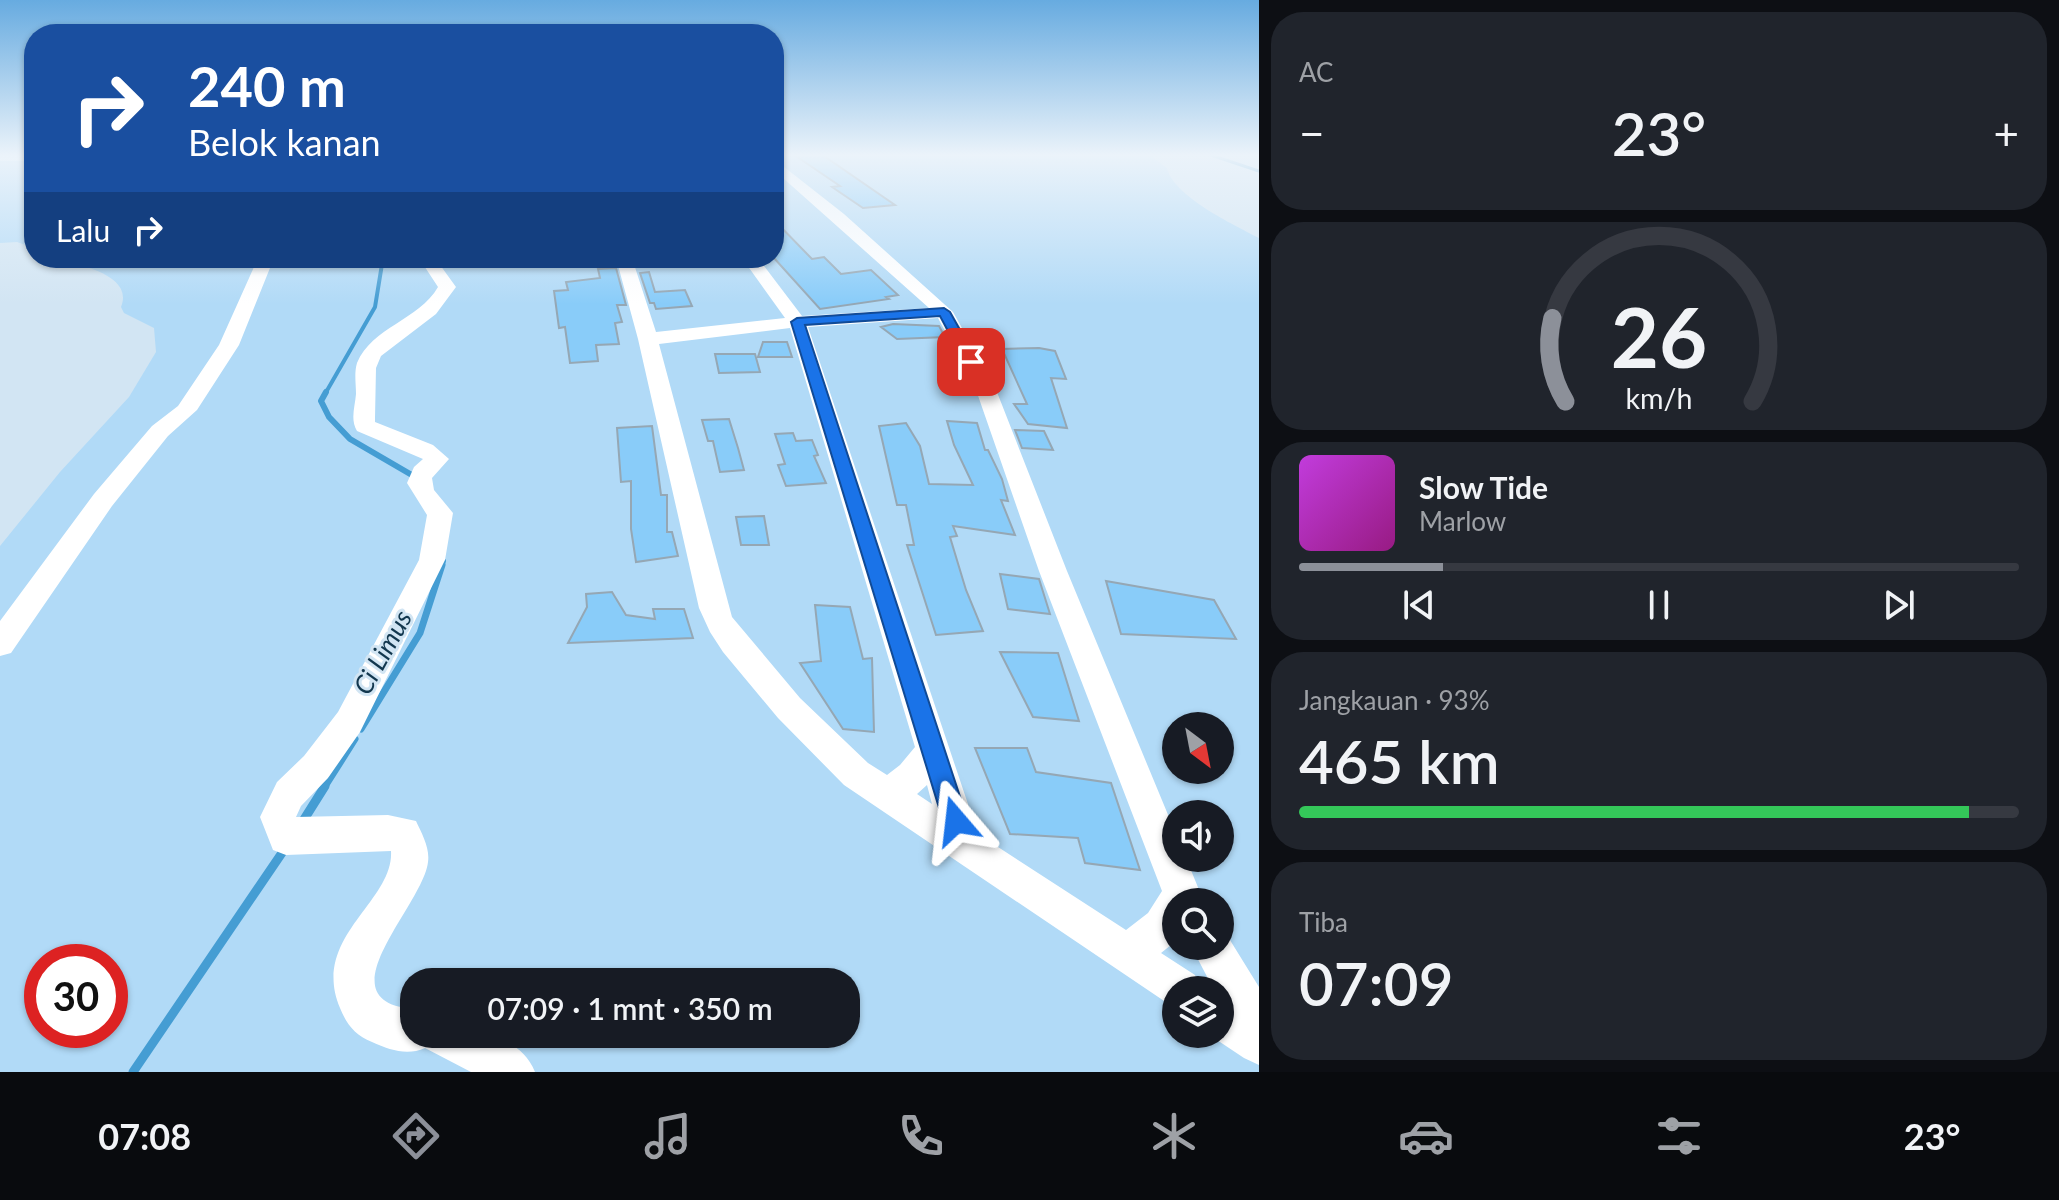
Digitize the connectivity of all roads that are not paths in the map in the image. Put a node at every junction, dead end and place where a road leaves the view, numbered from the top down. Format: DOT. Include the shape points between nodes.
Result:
graph roads {
  1 [pos="823,204"];
  2 [pos="262,268"];
  3 [pos="432,268"];
  4 [pos="627,268"];
  5 [pos="757,268"];
  6 [pos="944,312"];
  7 [pos="797,322"];
  8 [pos="648,339"];
  9 [pos="0,644"];
  10 [pos="933,750"];
  11 [pos="888,795"];
  12 [pos="963,845"];
  13 [pos="1175,888"];
  14 [pos="1162,927"];
  15 [pos="1127,955"];
  16 [pos="1219,960"];
  17 [pos="1162,978"];
  18 [pos="1234,1026"];
  19 [pos="1259,1027"];
  20 [pos="400,1030"];
  21 [pos="1259,1043"];
  22 [pos="473,1048"];
  23 [pos="513,1072"];
  1 -- 6 [label="street"];
  2 -- 9 [label="street" via="229,345 194,399 103,500"];
  3 -- 20 [label="street" via="447,287 442,299 375,349 366,366 361,410 365,426 432,452 437,459 420,481 424,496 440,513 432,560 349,722 289,794 278,817 286,837 385,832 403,834 410,846 408,869 354,963 352,988 363,1012 384,1028"];
  4 -- 8 [label="street"];
  5 -- 7 [label="street"];
  6 -- 7 [label="street"];
  6 -- 13 [label="street" via="985,387"];
  7 -- 8 [label="street"];
  7 -- 10 [label="street"];
  8 -- 11 [label="street" via="720,624 818,739"];
  10 -- 11 [label="street" via="912,777"];
  10 -- 12 [label="street"];
  11 -- 12 [label="street"];
  12 -- 15 [label="street"];
  14 -- 15 [label="street"];
  15 -- 17 [label="street"];
  16 -- 19 [label="street"];
  18 -- 21 [label="street"];
  22 -- 23 [label="street"];
}
